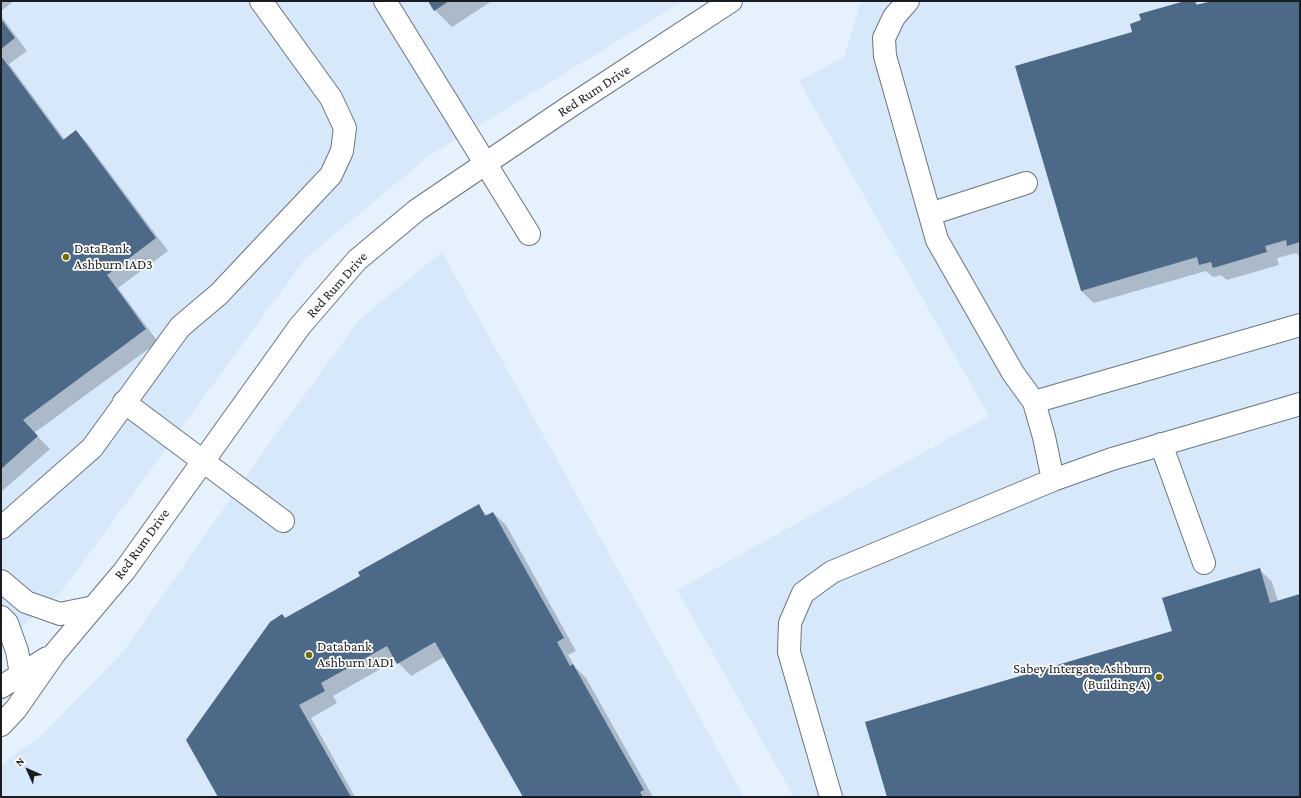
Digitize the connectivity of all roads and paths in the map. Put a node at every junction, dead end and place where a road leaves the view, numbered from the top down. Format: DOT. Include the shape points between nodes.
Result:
graph roads {
  1 [pos="261,1"];
  2 [pos="385,1"];
  3 [pos="732,1"];
  4 [pos="908,1"];
  5 [pos="486,163"];
  6 [pos="1026,183"];
  7 [pos="930,214"];
  8 [pos="530,234"];
  9 [pos="1300,325"];
  10 [pos="124,402"];
  11 [pos="1034,402"];
  12 [pos="1300,404"];
  13 [pos="1161,444"];
  14 [pos="201,461"];
  15 [pos="1053,480"];
  16 [pos="283,521"];
  17 [pos="1,528"];
  18 [pos="1204,564"];
  19 [pos="1,581"];
  20 [pos="94,607"];
  21 [pos="1,617"];
  22 [pos="55,653"];
  23 [pos="21,674"];
  24 [pos="1,687"];
  25 [pos="1,725"];
  26 [pos="831,797"];
  1 -- 10 [label="street" via="331,98 345,128 342,151 330,175 219,294 180,327"];
  2 -- 5 [label="street"];
  3 -- 5 [label="street, Red Rum Drive"];
  4 -- 7 [label="street" via="894,17 884,38 885,56"];
  5 -- 8 [label="street"];
  5 -- 14 [label="street, Red Rum Drive" via="417,210 357,260 300,326"];
  6 -- 7 [label="street"];
  7 -- 11 [label="street" via="937,240 1013,373"];
  9 -- 11 [label="street"];
  10 -- 14 [label="street"];
  10 -- 17 [label="street" via="92,448"];
  11 -- 15 [label="street"];
  12 -- 13 [label="street"];
  13 -- 15 [label="street"];
  13 -- 18 [label="street"];
  14 -- 16 [label="street"];
  14 -- 20 [label="street, Red Rum Drive" via="125,570"];
  15 -- 26 [label="street" via="832,572 803,593 790,624 789,652"];
  19 -- 20 [label="street" via="26,602 60,614"];
  20 -- 22 [label="street, Red Rum Drive"];
  21 -- 23 [label="street" via="7,623 17,651"];
  22 -- 23 [label="street, Red Rum Drive"];
  22 -- 25 [label="street, Red Rum Drive" via="16,709"];
  23 -- 24 [label="street, Red Rum Drive"];
}
